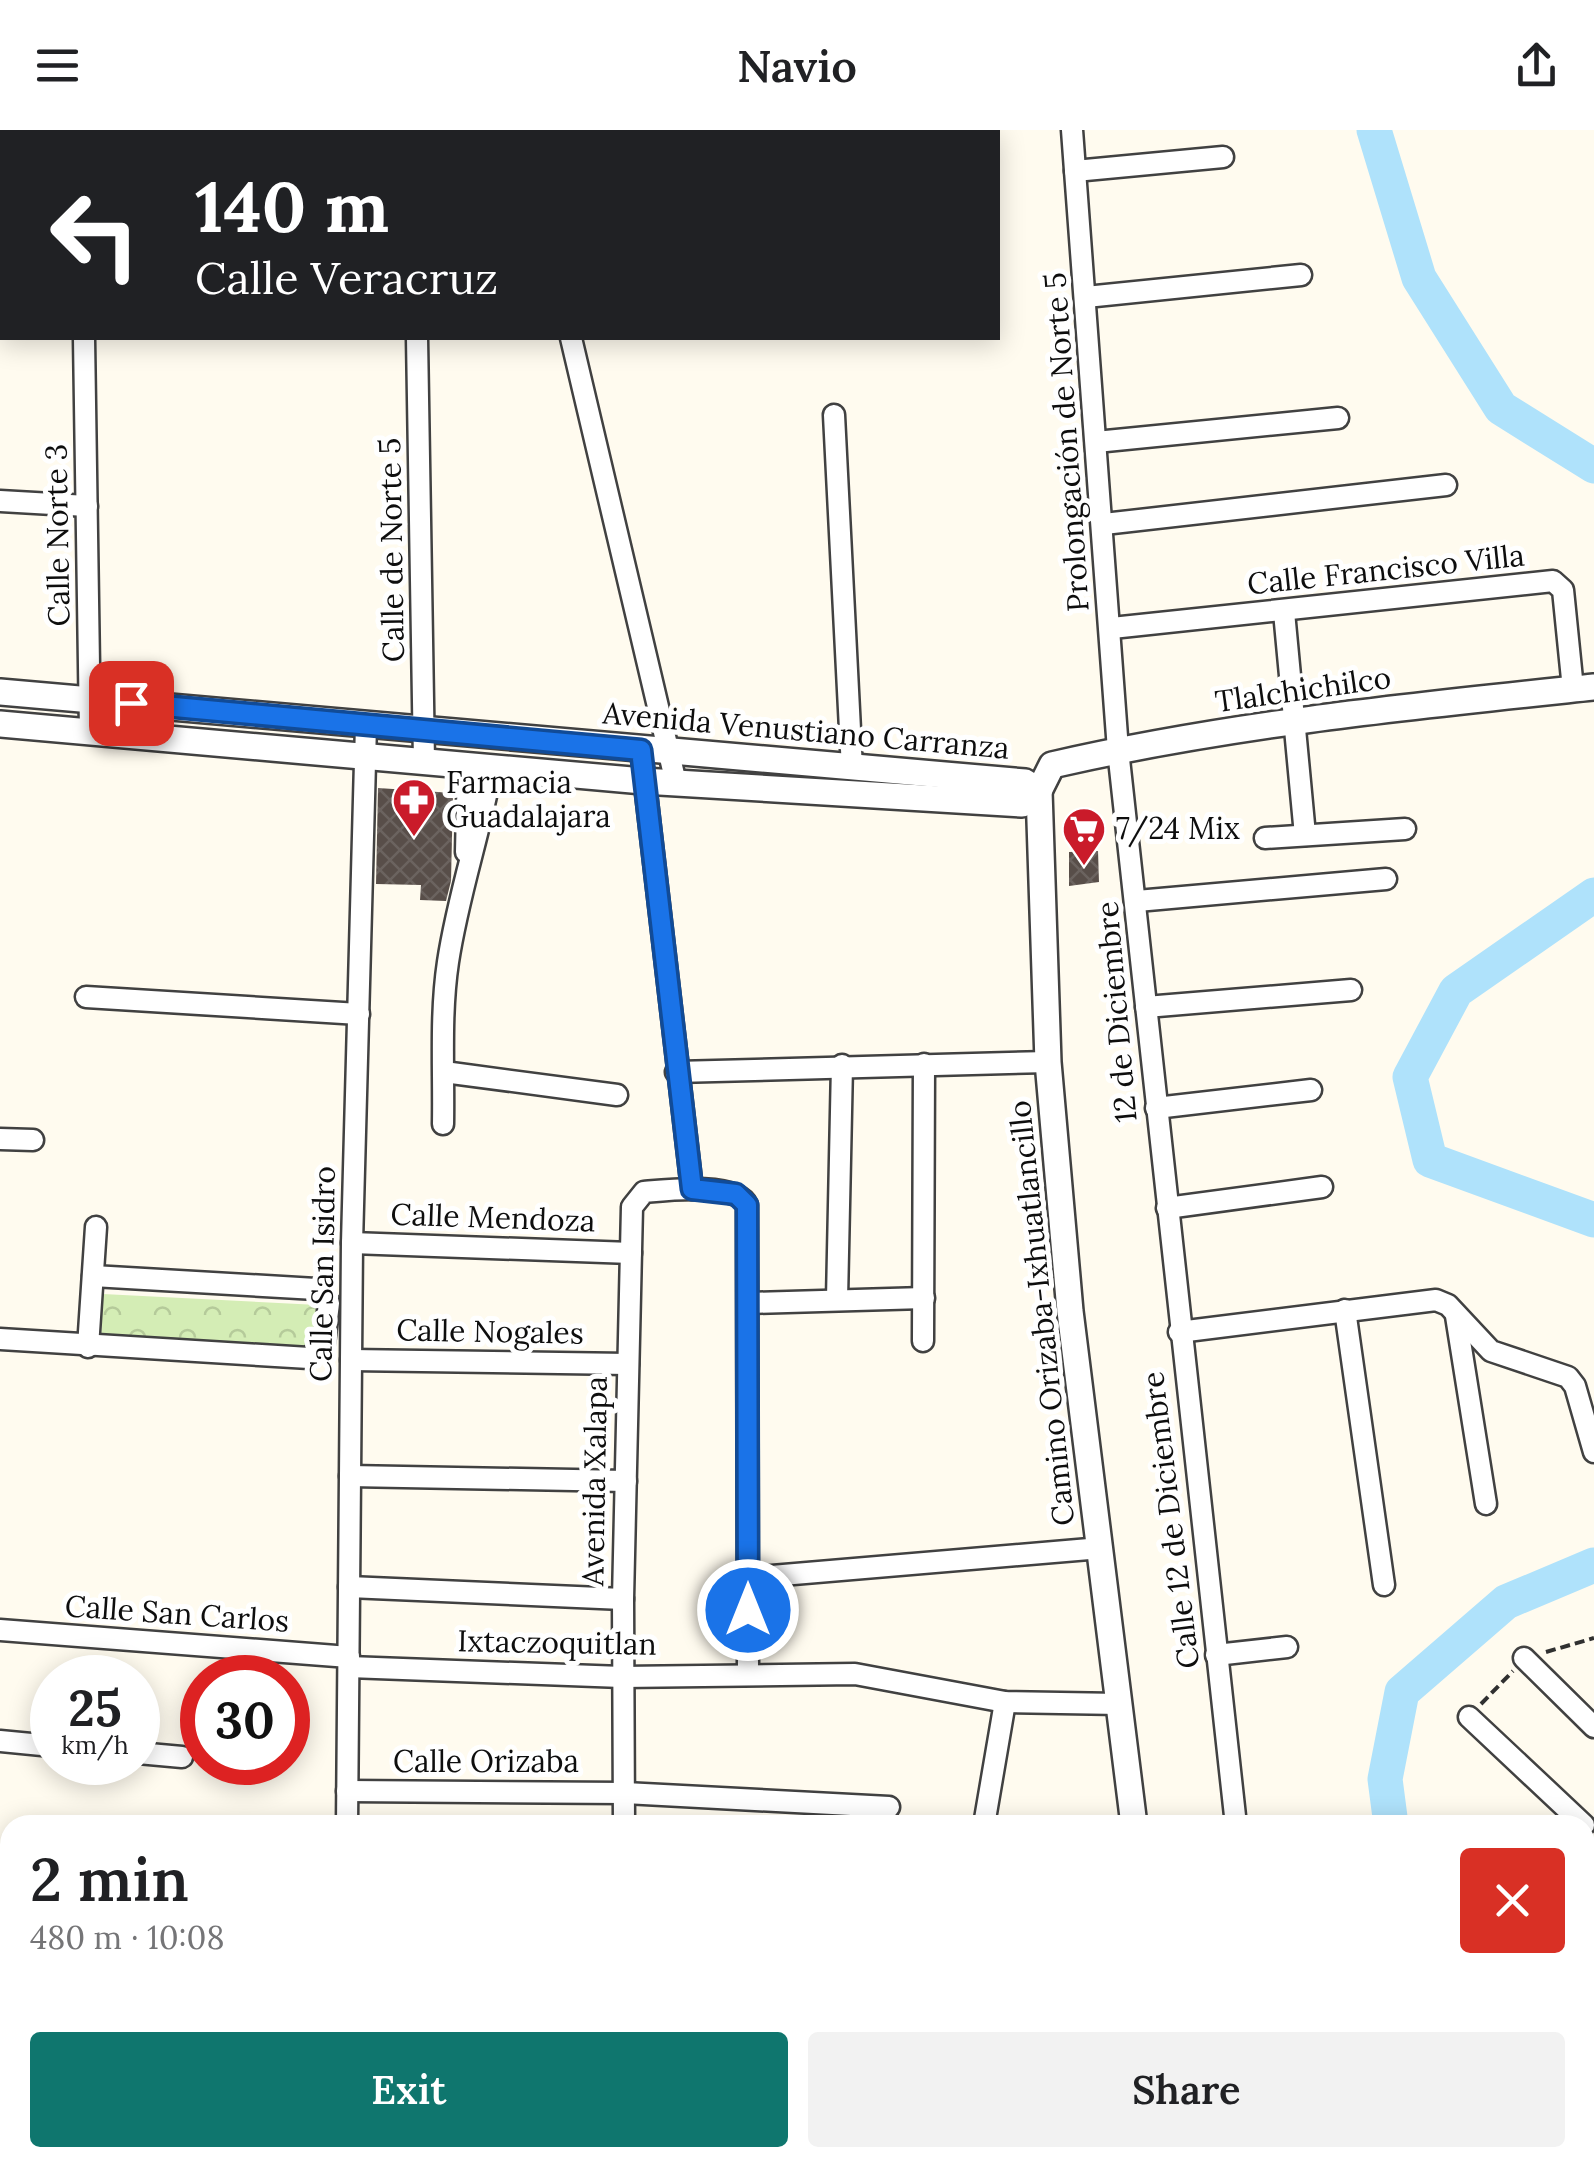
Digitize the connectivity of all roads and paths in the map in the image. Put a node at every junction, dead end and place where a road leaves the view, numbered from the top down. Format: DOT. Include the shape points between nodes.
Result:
graph roads {
  1 [pos="1072,130"];
  2 [pos="1223,157"];
  3 [pos="1075,171"];
  4 [pos="1301,276"];
  5 [pos="1086,297"];
  6 [pos="84,340"];
  7 [pos="418,340"];
  8 [pos="571,340"];
  9 [pos="834,416"];
  10 [pos="1338,418"];
  11 [pos="1096,442"];
  12 [pos="1446,485"];
  13 [pos="0,501"];
  14 [pos="87,506"];
  15 [pos="1104,524"];
  16 [pos="1284,612"];
  17 [pos="1112,628"];
  18 [pos="1584,688"];
  19 [pos="0,692"];
  20 [pos="92,699"];
  21 [pos="1296,721"];
  22 [pos="0,724"];
  23 [pos="366,724"];
  24 [pos="426,730"];
  25 [pos="90,731"];
  26 [pos="641,750"];
  27 [pos="1118,750"];
  28 [pos="672,752"];
  29 [pos="366,757"];
  30 [pos="424,762"];
  31 [pos="480,765"];
  32 [pos="852,768"];
  33 [pos="643,780"];
  34 [pos="676,783"];
  35 [pos="1039,791"];
  36 [pos="1405,829"];
  37 [pos="1305,835"];
  38 [pos="1265,838"];
  39 [pos="1386,879"];
  40 [pos="1137,901"];
  41 [pos="1351,990"];
  42 [pos="86,997"];
  43 [pos="1146,1007"];
  44 [pos="359,1014"];
  45 [pos="1048,1062"];
  46 [pos="924,1064"];
  47 [pos="842,1066"];
  48 [pos="444,1072"];
  49 [pos="676,1072"];
  50 [pos="1312,1090"];
  51 [pos="618,1094"];
  52 [pos="1156,1108"];
  53 [pos="443,1124"];
  54 [pos="0,1139"];
  55 [pos="33,1140"];
  56 [pos="1322,1188"];
  57 [pos="692,1189"];
  58 [pos="1167,1208"];
  59 [pos="96,1227"];
  60 [pos="352,1243"];
  61 [pos="631,1252"];
  62 [pos="93,1276"];
  63 [pos="924,1298"];
  64 [pos="838,1299"];
  65 [pos="750,1303"];
  66 [pos="1345,1310"];
  67 [pos="1456,1314"];
  68 [pos="1180,1332"];
  69 [pos="0,1339"];
  70 [pos="923,1341"];
  71 [pos="88,1347"];
  72 [pos="352,1360"];
  73 [pos="628,1364"];
  74 [pos="1594,1452"];
  75 [pos="350,1476"];
  76 [pos="626,1481"];
  77 [pos="1486,1504"];
  78 [pos="1101,1548"];
  79 [pos="748,1578"];
  80 [pos="1384,1585"];
  81 [pos="349,1588"];
  82 [pos="623,1599"];
  83 [pos="0,1630"];
  84 [pos="1287,1646"];
  85 [pos="1216,1655"];
  86 [pos="1524,1658"];
  87 [pos="349,1662"];
  88 [pos="748,1674"];
  89 [pos="622,1677"];
  90 [pos="1005,1702"];
  91 [pos="1120,1704"];
  92 [pos="1469,1717"];
  93 [pos="1594,1727"];
  94 [pos="0,1741"];
  95 [pos="30,1744"];
  96 [pos="348,1792"];
  97 [pos="624,1793"];
  98 [pos="889,1807"];
  99 [pos="347,1815"];
  100 [pos="624,1815"];
  101 [pos="986,1815"];
  102 [pos="1133,1815"];
  103 [pos="1235,1815"];
  104 [pos="1573,1815"];
  1 -- 3 [label="street, Prolongación de Norte 5"];
  2 -- 3 [label="street"];
  3 -- 5 [label="street, Prolongación de Norte 5"];
  4 -- 5 [label="street"];
  5 -- 11 [label="street, Prolongación de Norte 5"];
  6 -- 14 [label="street, Calle Norte 3"];
  7 -- 24 [label="street, Calle de Norte 5"];
  8 -- 28 [label="street"];
  9 -- 32 [label="street"];
  10 -- 11 [label="street"];
  11 -- 15 [label="street, Prolongación de Norte 5"];
  12 -- 15 [label="street"];
  13 -- 14 [label="street"];
  14 -- 20 [label="street, Calle Norte 3"];
  15 -- 17 [label="street, Prolongación de Norte 5"];
  16 -- 17 [label="street, Calle Francisco Villa"];
  16 -- 18 [label="street, Calle Francisco Villa" via="1554,581 1563,590"];
  16 -- 21 [label="street"];
  17 -- 27 [label="street, Prolongación de Norte 5"];
  18 -- 21 [label="street, Tlalchichilco"];
  19 -- 20 [label="street, Avenida Venustiano Carranza"];
  20 -- 23 [label="street, Avenida Venustiano Carranza"];
  20 -- 25 [label="street, Calle Norte 3"];
  21 -- 27 [label="street, Tlalchichilco"];
  21 -- 37 [label="street"];
  22 -- 25 [label="street, Avenida Venustiano Carranza"];
  23 -- 24 [label="street, Avenida Venustiano Carranza"];
  23 -- 29 [label="street, Calle San Isidro"];
  24 -- 26 [label="street, Avenida Venustiano Carranza"];
  24 -- 30 [label="street, Calle de Norte 5"];
  25 -- 29 [label="street, Avenida Venustiano Carranza"];
  26 -- 28 [label="street, Avenida Venustiano Carranza"];
  26 -- 33 [label="street"];
  27 -- 35 [label="street, Tlalchichilco" via="1052,765"];
  27 -- 40 [label="street, 12 de Diciembre"];
  28 -- 32 [label="street, Avenida Venustiano Carranza"];
  28 -- 34 [label="street"];
  29 -- 30 [label="street, Avenida Venustiano Carranza"];
  29 -- 44 [label="street, Calle San Isidro"];
  30 -- 31 [label="street, Avenida Venustiano Carranza"];
  31 -- 33 [label="street, Avenida Venustiano Carranza"];
  31 -- 48 [label="street" via="448,964"];
  32 -- 35 [label="street, Avenida Venustiano Carranza" via="1025,782"];
  33 -- 34 [label="street, Avenida Venustiano Carranza"];
  33 -- 49 [label="street"];
  34 -- 35 [label="street, Avenida Venustiano Carranza" via="1022,804"];
  35 -- 45 [label="street, Camino Orizaba-Ixhuatlancillo"];
  36 -- 37 [label="street"];
  37 -- 38 [label="street"];
  39 -- 40 [label="street"];
  40 -- 43 [label="street, 12 de Diciembre"];
  41 -- 43 [label="street"];
  42 -- 44 [label="street"];
  43 -- 52 [label="street, 12 de Diciembre"];
  44 -- 60 [label="street, Calle San Isidro"];
  45 -- 46 [label="street"];
  45 -- 78 [label="street, Camino Orizaba-Ixhuatlancillo" via="1070,1311"];
  46 -- 47 [label="street"];
  46 -- 63 [label="street"];
  47 -- 49 [label="street"];
  47 -- 64 [label="street"];
  48 -- 51 [label="street"];
  48 -- 53 [label="street"];
  49 -- 57 [label="street"];
  50 -- 52 [label="street"];
  52 -- 58 [label="street, 12 de Diciembre"];
  54 -- 55 [label="street"];
  56 -- 58 [label="street"];
  57 -- 61 [label="street, Avenida Xalapa" via="636,1197"];
  57 -- 65 [label="street" via="745,1200"];
  58 -- 68 [label="street, Calle 12 de Diciembre"];
  59 -- 62 [label="street"];
  60 -- 61 [label="street, Calle Mendoza"];
  60 -- 72 [label="street, Calle San Isidro"];
  61 -- 73 [label="street, Avenida Xalapa"];
  62 -- 71 [label="street"];
  62 -- 71 [label="street" via="310,1288 330,1303 324,1344 309,1358"];
  63 -- 64 [label="street"];
  63 -- 70 [label="street"];
  64 -- 65 [label="street"];
  65 -- 79 [label="street"];
  66 -- 67 [label="street" via="1423,1299"];
  66 -- 68 [label="street"];
  66 -- 80 [label="street"];
  67 -- 74 [label="street" via="1491,1351 1568,1377"];
  67 -- 77 [label="street"];
  68 -- 85 [label="street, Calle 12 de Diciembre"];
  69 -- 71 [label="street"];
  72 -- 73 [label="street, Calle Nogales"];
  72 -- 75 [label="street, Calle San Isidro"];
  73 -- 76 [label="street, Avenida Xalapa"];
  75 -- 76 [label="street"];
  75 -- 81 [label="street, Calle San Isidro"];
  76 -- 82 [label="street, Avenida Xalapa"];
  78 -- 79 [label="street"];
  78 -- 91 [label="street, Camino Orizaba-Ixhuatlancillo"];
  79 -- 88 [label="street"];
  81 -- 82 [label="street"];
  81 -- 87 [label="street, Calle San Isidro"];
  82 -- 89 [label="street, Avenida Xalapa"];
  83 -- 87 [label="street, Calle San Carlos"];
  84 -- 85 [label="street"];
  85 -- 103 [label="street, Calle 12 de Diciembre"];
  86 -- 93 [label="street"];
  87 -- 89 [label="street, Ixtaczoquitlan"];
  87 -- 96 [label="street, Calle San Isidro"];
  88 -- 89 [label="street, Ixtaczoquitlan"];
  88 -- 90 [label="street, Ixtaczoquitlan" via="885,1676"];
  89 -- 97 [label="street, Avenida Xalapa"];
  90 -- 91 [label="street, Ixtaczoquitlan"];
  90 -- 101 [label="street"];
  91 -- 102 [label="street, Camino Orizaba-Ixhuatlancillo"];
  92 -- 104 [label="street"];
  94 -- 95 [label="street"];
  96 -- 97 [label="street, Calle Orizaba"];
  96 -- 99 [label="street, Calle San Isidro"];
  97 -- 98 [label="street, Calle Orizaba"];
  97 -- 100 [label="street, Avenida Xalapa"];
}
